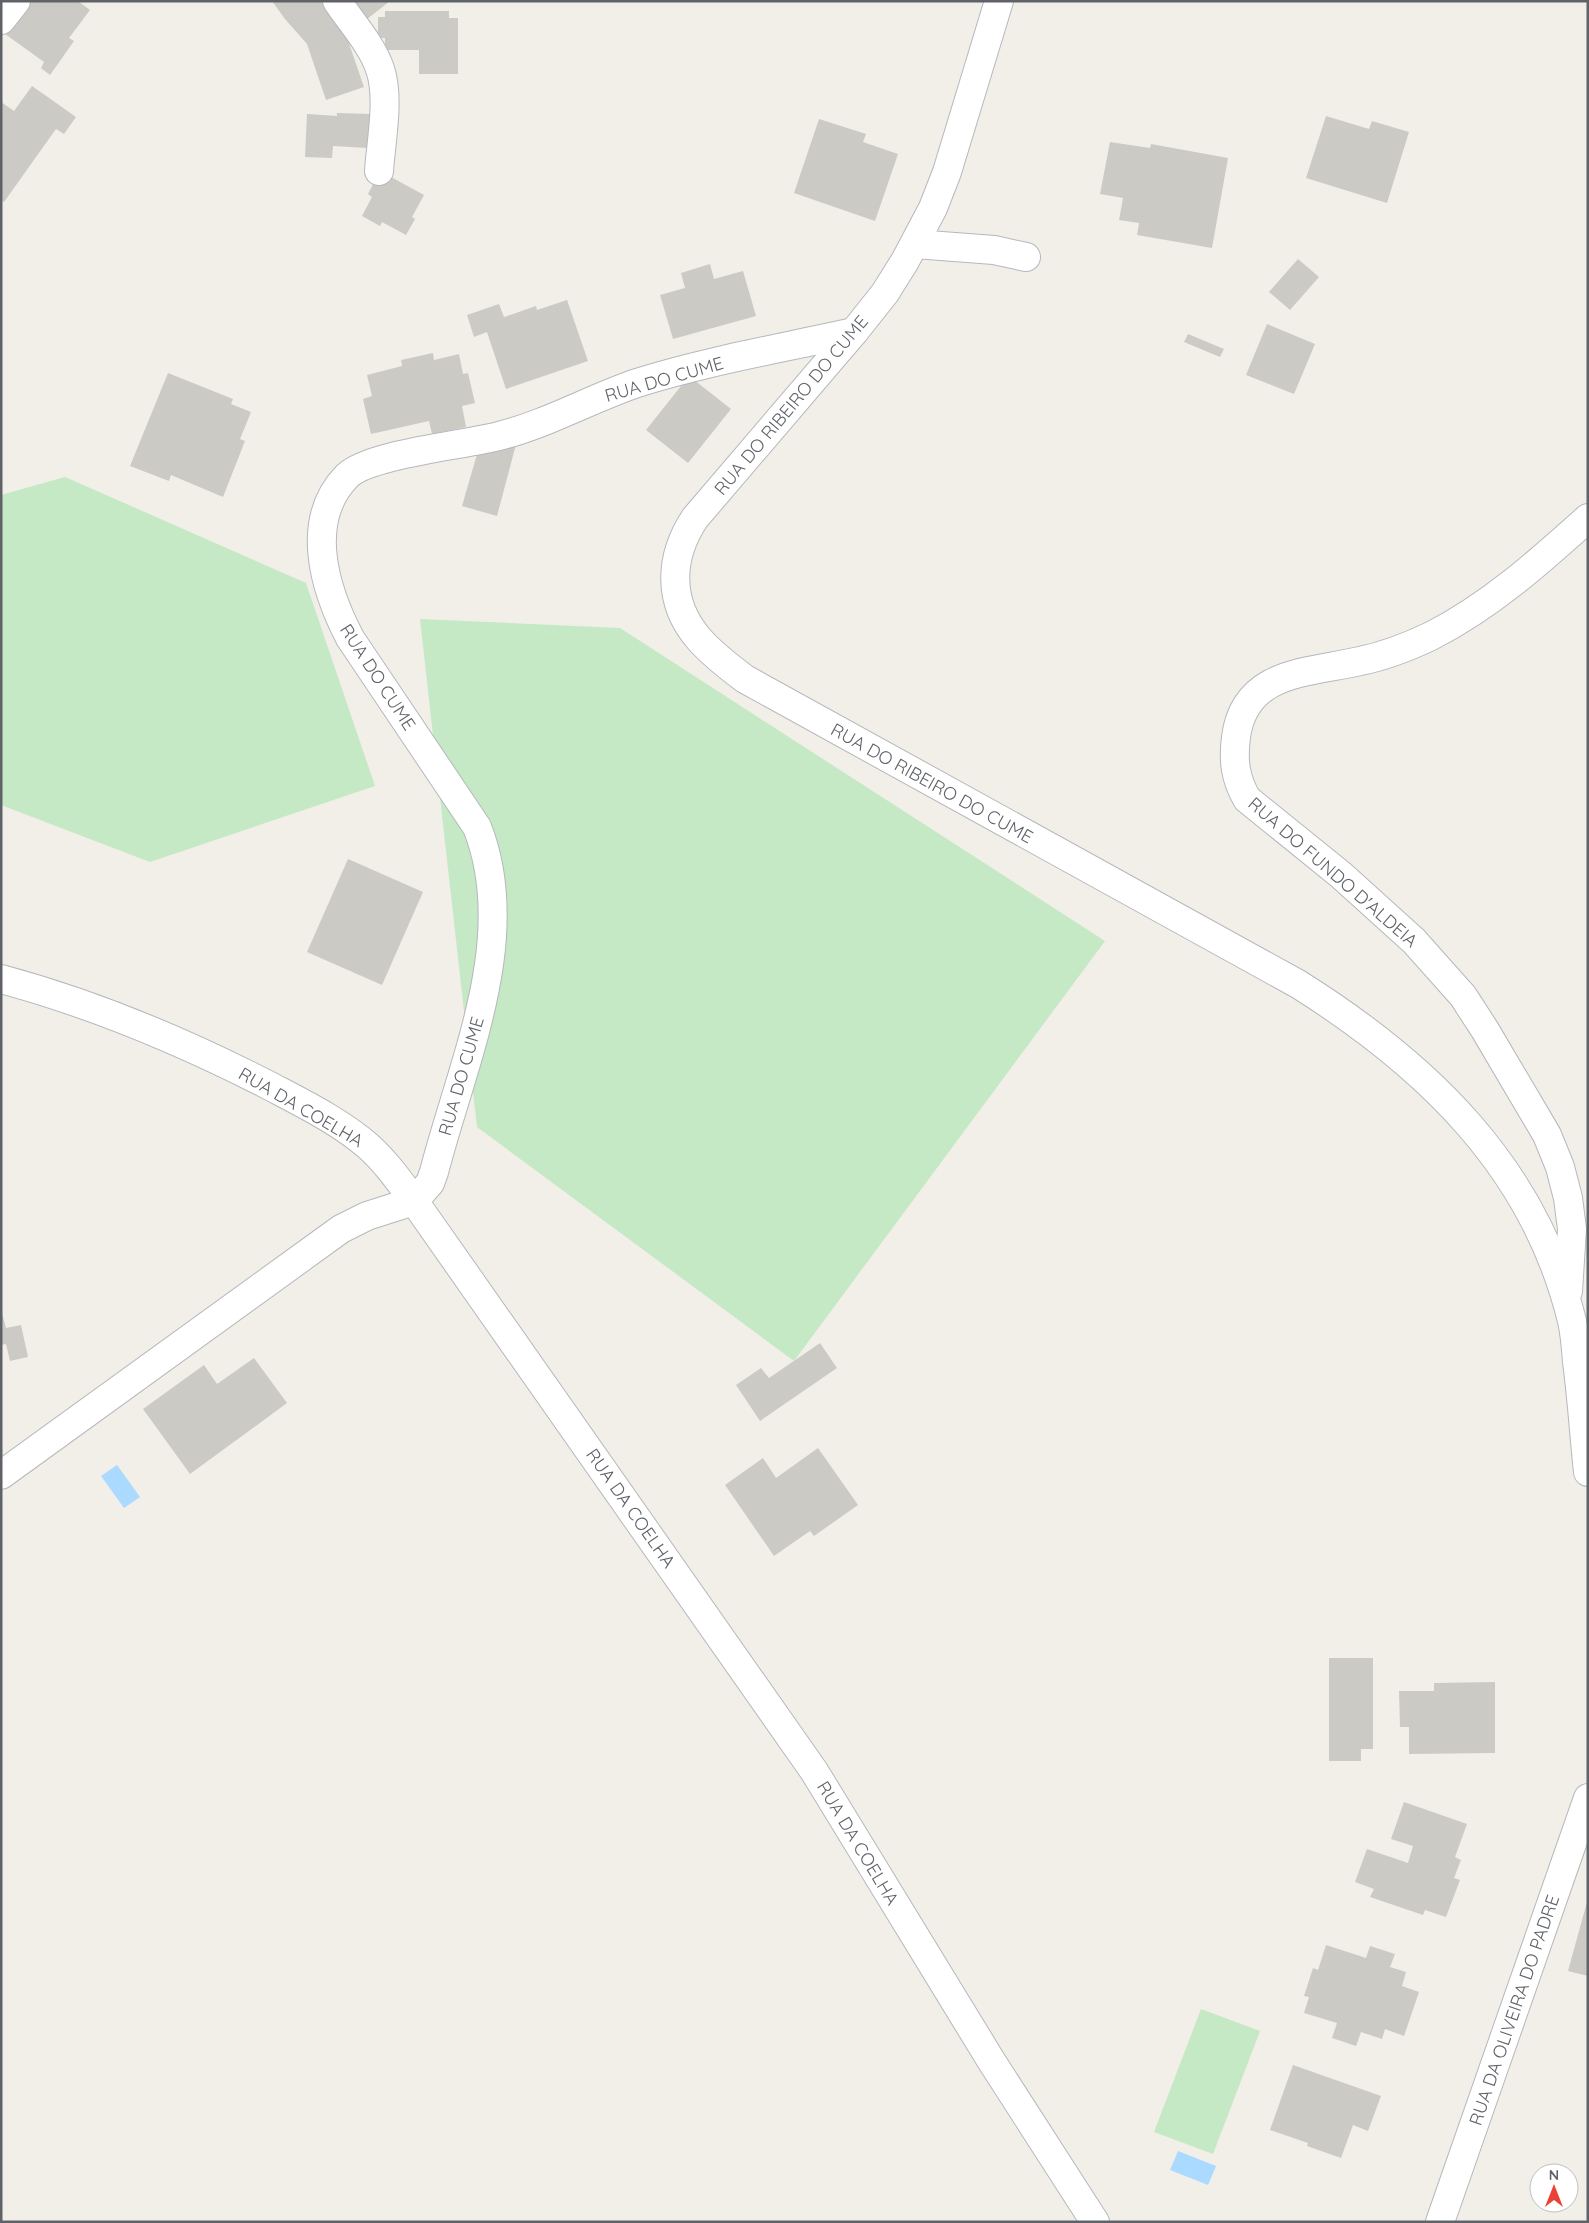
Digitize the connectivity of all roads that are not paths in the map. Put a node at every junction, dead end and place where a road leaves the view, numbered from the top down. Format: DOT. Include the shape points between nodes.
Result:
graph roads {
  1 [pos="16,1"];
  2 [pos="337,1"];
  3 [pos="999,1"];
  4 [pos="1,20"];
  5 [pos="379,171"];
  6 [pos="914,244"];
  7 [pos="1026,257"];
  8 [pos="854,332"];
  9 [pos="1588,518"];
  10 [pos="1,979"];
  11 [pos="414,1201"];
  12 [pos="1568,1308"];
  13 [pos="1588,1472"];
  14 [pos="1,1475"];
  15 [pos="1588,1798"];
  16 [pos="1095,2222"];
  17 [pos="1440,2222"];
  1 -- 4 [label="street"];
  2 -- 5 [label="street" via="376,59 383,77"];
  3 -- 6 [label="street, RUA DO RIBEIRO DO CUME" via="947,172"];
  6 -- 7 [label="street" via="994,250"];
  6 -- 8 [label="street, RUA DO RIBEIRO DO CUME" via="885,293"];
  8 -- 11 [label="street, RUA DO CUME" via="662,376 605,394 544,422 513,432 376,462 348,475 329,501 324,517 322,552 329,592 337,613 350,638 477,827 485,847 493,887 492,936 479,1013 434,1172 430,1183"];
  8 -- 12 [label="street, RUA DO RIBEIRO DO CUME" via="686,531 675,570 678,598 688,625 699,640 744,679 1298,984 1384,1043 1427,1081 1491,1150 1538,1226"];
  9 -- 12 [label="street, RUA DO FUNDO D'ALDEIA" via="1506,589 1431,636 1381,656 1299,672 1268,684 1243,712 1234,751 1234,767 1247,799 1341,875 1427,955 1463,996 1528,1100 1547,1135 1568,1198 1572,1229"];
  10 -- 11 [label="street, RUA DA COELHA" via="149,1028 292,1098 368,1146"];
  11 -- 14 [label="street" via="367,1216 342,1229"];
  11 -- 16 [label="street, RUA DA COELHA" via="814,1771 992,2062"];
  12 -- 13 [label="street, RUA DO RIBEIRO DO CUME"];
  15 -- 17 [label="street, RUA DA OLIVEIRA DO PADRE"];
}
